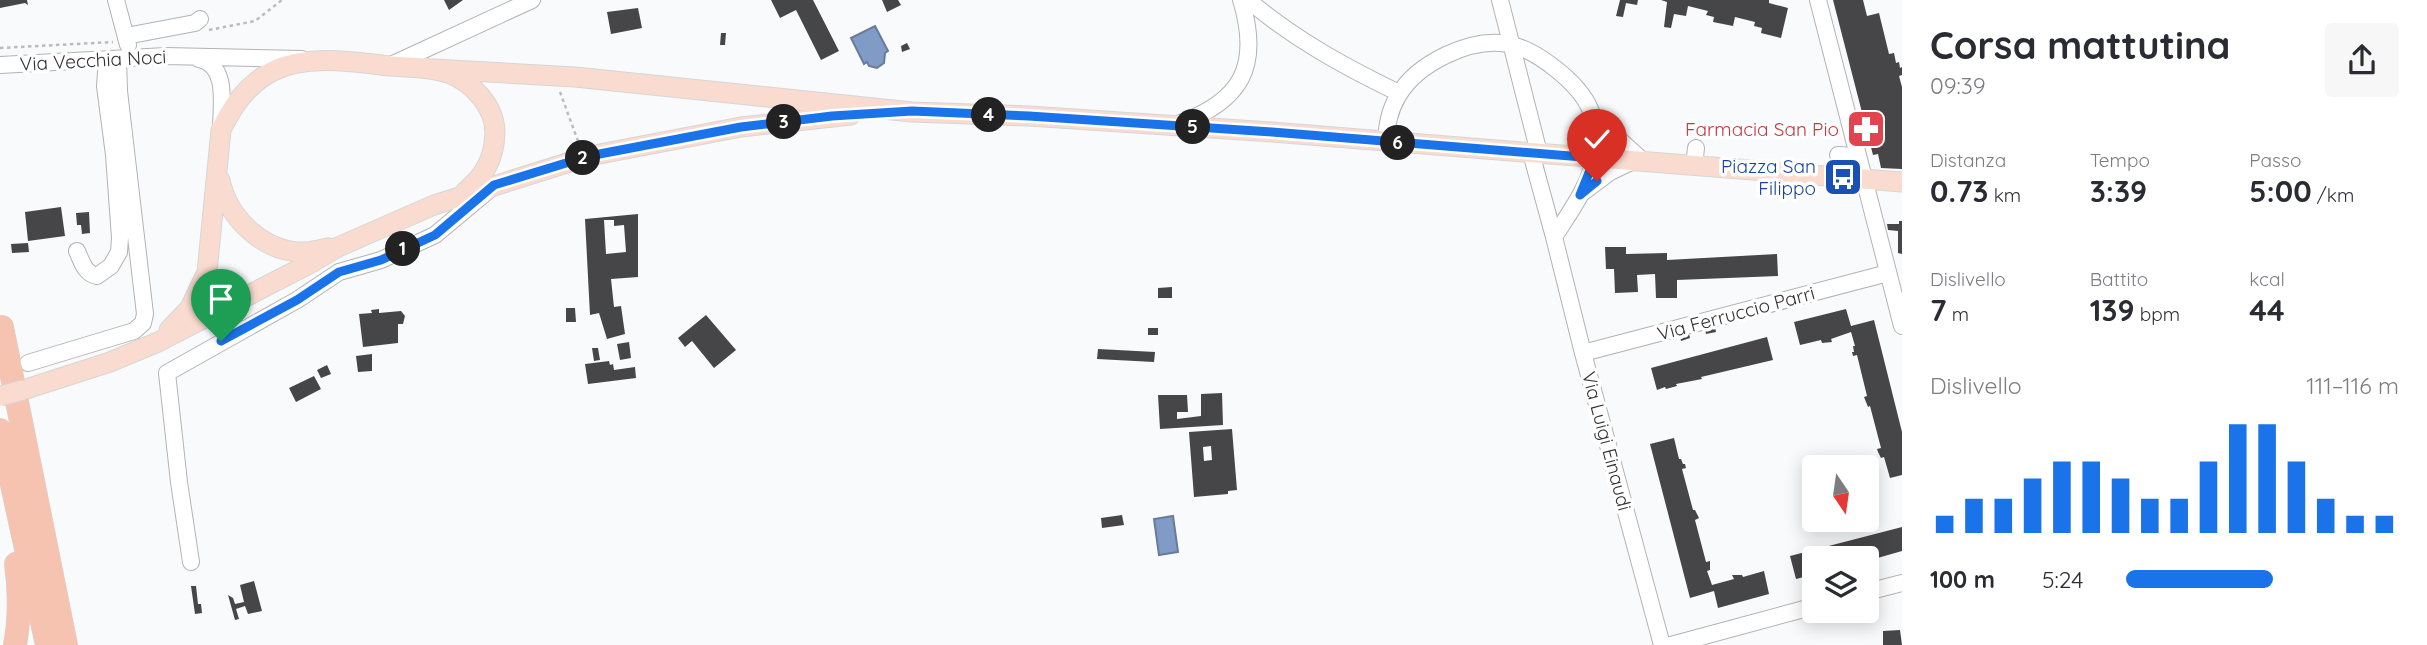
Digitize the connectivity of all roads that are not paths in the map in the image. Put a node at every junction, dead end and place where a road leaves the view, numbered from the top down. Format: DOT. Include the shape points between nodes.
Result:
graph roads {
  1 [pos="116,0"];
  2 [pos="532,0"];
  3 [pos="1241,0"];
  4 [pos="1248,0"];
  5 [pos="1500,0"];
  6 [pos="1818,0"];
  7 [pos="200,19"];
  8 [pos="1512,45"];
  9 [pos="122,51"];
  10 [pos="186,56"];
  11 [pos="335,61"];
  12 [pos="0,65"];
  13 [pos="391,66"];
  14 [pos="434,69"];
  15 [pos="1399,93"];
  16 [pos="912,111"];
  17 [pos="1592,114"];
  18 [pos="1173,126"];
  19 [pos="221,130"];
  20 [pos="1386,142"];
  21 [pos="1535,153"];
  22 [pos="1595,158"];
  23 [pos="1638,162"];
  24 [pos="218,168"];
  25 [pos="1863,179"];
  26 [pos="1902,182"];
  27 [pos="494,185"];
  28 [pos="1580,195"];
  29 [pos="460,197"];
  30 [pos="1554,237"];
  31 [pos="338,247"];
  32 [pos="77,251"];
  33 [pos="1888,273"];
  34 [pos="1902,326"];
  35 [pos="2,327"];
  36 [pos="1583,353"];
  37 [pos="110,362"];
  38 [pos="28,363"];
  39 [pos="0,396"];
  40 [pos="0,430"];
  41 [pos="0,485"];
  42 [pos="191,562"];
  43 [pos="1902,583"];
  44 [pos="1879,589"];
  45 [pos="1802,610"];
  46 [pos="15,645"];
  47 [pos="47,645"];
  48 [pos="68,645"];
  49 [pos="1662,645"];
  50 [pos="1671,645"];
  1 -- 9 [label="street"];
  2 -- 13 [label="street"];
  3 -- 18 [label="street" via="1249,51 1243,76 1220,105"];
  4 -- 15 [label="street" via="1305,43"];
  5 -- 8 [label="street, Via Luigi Einaudi"];
  6 -- 25 [label="street" via="1847,148"];
  7 -- 9 [label="street"];
  8 -- 15 [label="street" via="1476,46 1440,58"];
  8 -- 17 [label="street" via="1567,79"];
  8 -- 21 [label="street, Via Luigi Einaudi"];
  9 -- 10 [label="street, Via Vecchia Noci"];
  9 -- 12 [label="street, Via Vecchia Noci"];
  9 -- 32 [label="street" via="105,86 119,252 111,267 97,276 84,268"];
  9 -- 38 [label="street" via="119,91 143,323 134,331"];
  10 -- 11 [label="street, Via Vecchia Noci"];
  10 -- 19 [label="street" via="214,65 220,78"];
  11 -- 13 [label="main road"];
  11 -- 19 [label="main road" via="272,71 243,95"];
  13 -- 14 [label="main road"];
  14 -- 16 [label="main road" via="558,76"];
  14 -- 29 [label="main road" via="464,81 477,93 495,126 494,152 484,172"];
  15 -- 20 [label="street" via="1389,113"];
  16 -- 18 [label="main road"];
  16 -- 27 [label="main road" via="741,127 584,158"];
  17 -- 22 [label="street"];
  17 -- 23 [label="street"];
  18 -- 20 [label="main road"];
  19 -- 24 [label="main road"];
  20 -- 21 [label="main road"];
  21 -- 22 [label="main road"];
  21 -- 30 [label="street, Via Luigi Einaudi"];
  22 -- 23 [label="main road"];
  22 -- 28 [label="street"];
  23 -- 25 [label="main road" via="1695,157"];
  23 -- 28 [label="street" via="1610,172"];
  24 -- 31 [label="main road" via="234,215 264,240 305,252"];
  24 -- 37 [label="main road" via="209,258 199,293 173,328"];
  25 -- 26 [label="main road"];
  25 -- 33 [label="street"];
  27 -- 29 [label="main road"];
  27 -- 42 [label="street" via="435,235 381,260 339,272 167,373"];
  28 -- 30 [label="street"];
  29 -- 31 [label="main road"];
  30 -- 36 [label="street, Via Luigi Einaudi"];
  31 -- 37 [label="main road" via="192,326"];
  33 -- 34 [label="street"];
  33 -- 36 [label="street, Via Ferruccio Parri"];
  35 -- 48 [label="highway"];
  36 -- 49 [label="street, Via Luigi Einaudi"];
  37 -- 39 [label="main road, bridge"];
  40 -- 47 [label="highway"];
  41 -- 46 [label="highway" via="20,594"];
  43 -- 44 [label="street"];
  45 -- 50 [label="street"];
}
